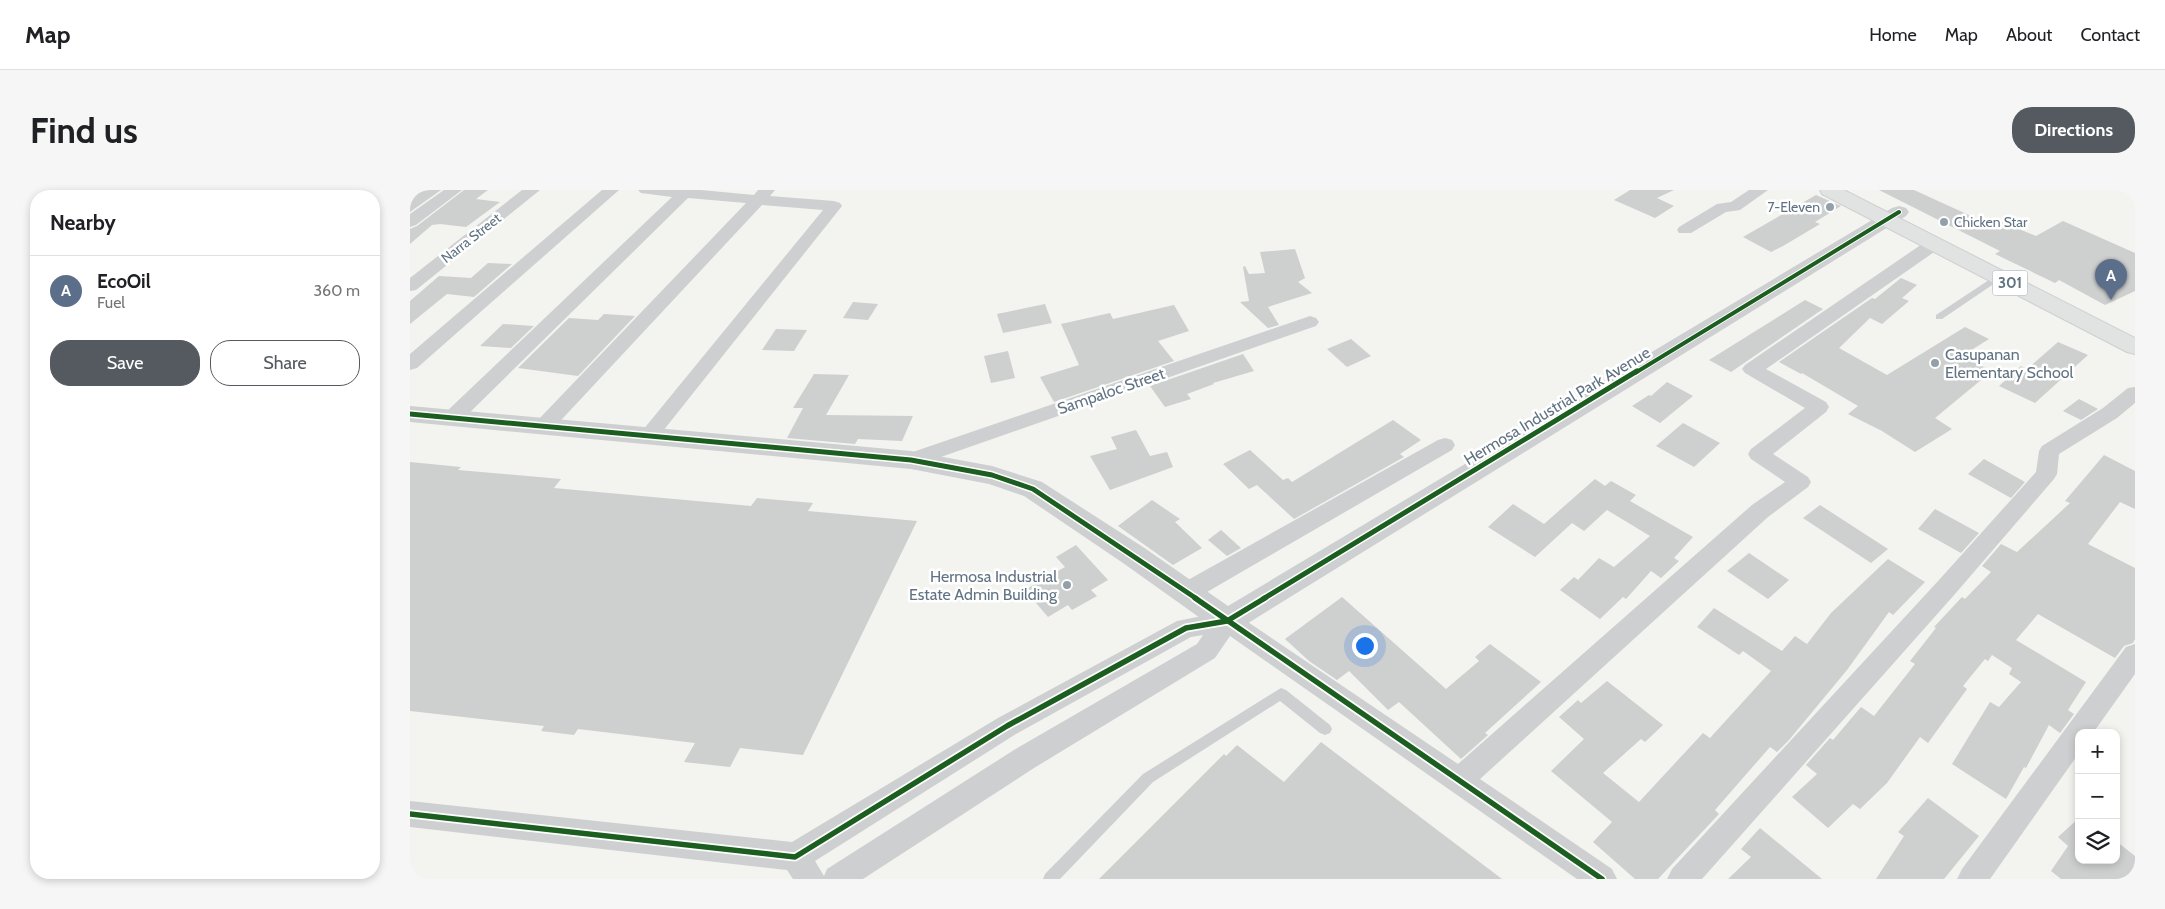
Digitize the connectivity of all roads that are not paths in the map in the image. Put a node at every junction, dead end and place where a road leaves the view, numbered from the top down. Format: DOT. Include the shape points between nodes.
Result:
graph roads {
  1 [pos="454,190"];
  2 [pos="532,190"];
  3 [pos="611,190"];
  4 [pos="646,190"];
  5 [pos="1760,190"];
  6 [pos="1829,190"];
  7 [pos="1856,190"];
  8 [pos="687,192"];
  9 [pos="763,194"];
  10 [pos="1892,215"];
  11 [pos="410,222"];
  12 [pos="1685,230"];
  13 [pos="1934,244"];
  14 [pos="1998,277"];
  15 [pos="410,286"];
  16 [pos="1938,317"];
  17 [pos="1310,322"];
  18 [pos="2135,331"];
  19 [pos="2135,347"];
  20 [pos="410,364"];
  21 [pos="2135,393"];
  22 [pos="410,414"];
  23 [pos="452,418"];
  24 [pos="543,427"];
  25 [pos="648,436"];
  26 [pos="1446,445"];
  27 [pos="911,460"];
  28 [pos="1187,592"];
  29 [pos="1227,621"];
  30 [pos="2135,654"];
  31 [pos="1325,729"];
  32 [pos="1459,781"];
  33 [pos="410,814"];
  34 [pos="802,868"];
  35 [pos="837,879"];
  36 [pos="1050,879"];
  37 [pos="1602,879"];
  38 [pos="1682,879"];
  39 [pos="1972,879"];
  1 -- 11 [label="street"];
  2 -- 15 [label="street, Narra Street"];
  3 -- 20 [label="street"];
  4 -- 8 [label="street"];
  5 -- 12 [label="street" via="1734,207 1723,207"];
  6 -- 10 [label="main road, 301"];
  7 -- 10 [label="main road, 301"];
  8 -- 9 [label="street"];
  8 -- 23 [label="street"];
  9 -- 24 [label="street"];
  9 -- 25 [label="street" via="834,206"];
  10 -- 13 [label="main road, 301"];
  10 -- 18 [label="main road, 301"];
  10 -- 29 [label="street, Hermosa Industrial Park Avenue"];
  13 -- 14 [label="main road, 301"];
  13 -- 32 [label="street" via="1752,369 1820,407 1758,454 1800,482 1760,512"];
  14 -- 16 [label="lane"];
  14 -- 19 [label="main road, 301"];
  17 -- 27 [label="street, Sampaloc Street"];
  21 -- 38 [label="street" via="2110,413 2049,451 2046,474"];
  22 -- 23 [label="street"];
  23 -- 24 [label="street"];
  24 -- 25 [label="street"];
  25 -- 27 [label="street"];
  26 -- 28 [label="street"];
  27 -- 28 [label="street" via="992,475 1033,489"];
  28 -- 29 [label="street"];
  29 -- 32 [label="street"];
  29 -- 34 [label="street" via="1186,628 1007,726"];
  29 -- 35 [label="street" via="1206,651 1024,759"];
  30 -- 39 [label="street"];
  31 -- 36 [label="lane" via="1281,694 1148,778"];
  32 -- 37 [label="street"];
  33 -- 34 [label="street"];
}
